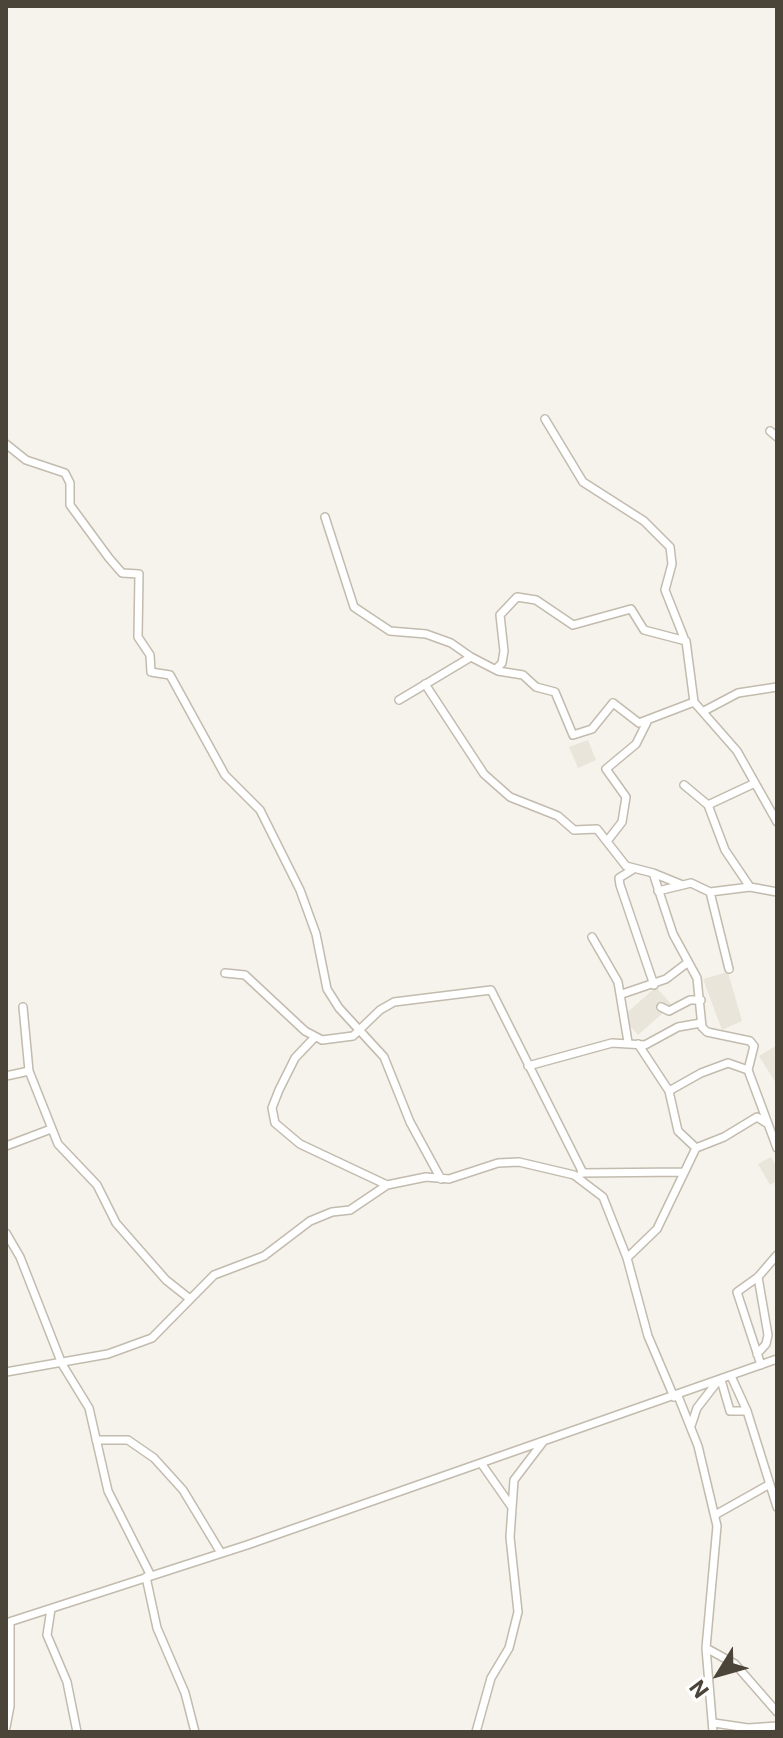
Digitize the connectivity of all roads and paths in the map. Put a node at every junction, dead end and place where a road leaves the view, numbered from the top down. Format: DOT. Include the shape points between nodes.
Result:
graph roads {
  1 [pos="545,419"];
  2 [pos="770,431"];
  3 [pos="777,437"];
  4 [pos="6,444"];
  5 [pos="325,517"];
  6 [pos="684,638"];
  7 [pos="471,657"];
  8 [pos="499,666"];
  9 [pos="425,684"];
  10 [pos="777,687"];
  11 [pos="399,700"];
  12 [pos="694,702"];
  13 [pos="704,711"];
  14 [pos="643,722"];
  15 [pos="755,783"];
  16 [pos="684,785"];
  17 [pos="708,805"];
  18 [pos="777,822"];
  19 [pos="608,840"];
  20 [pos="632,870"];
  21 [pos="653,873"];
  22 [pos="680,884"];
  23 [pos="750,887"];
  24 [pos="658,891"];
  25 [pos="710,892"];
  26 [pos="777,892"];
  27 [pos="592,937"];
  28 [pos="687,963"];
  29 [pos="729,969"];
  30 [pos="225,973"];
  31 [pos="654,985"];
  32 [pos="622,994"];
  33 [pos="701,1000"];
  34 [pos="23,1007"];
  35 [pos="661,1007"];
  36 [pos="673,1010"];
  37 [pos="701,1023"];
  38 [pos="678,1027"];
  39 [pos="362,1030"];
  40 [pos="314,1038"];
  41 [pos="628,1042"];
  42 [pos="638,1044"];
  43 [pos="528,1066"];
  44 [pos="748,1070"];
  45 [pos="29,1071"];
  46 [pos="6,1076"];
  47 [pos="669,1091"];
  48 [pos="765,1111"];
  49 [pos="757,1117"];
  50 [pos="768,1124"];
  51 [pos="51,1129"];
  52 [pos="6,1146"];
  53 [pos="696,1148"];
  54 [pos="777,1148"];
  55 [pos="683,1172"];
  56 [pos="579,1174"];
  57 [pos="441,1179"];
  58 [pos="387,1185"];
  59 [pos="6,1233"];
  60 [pos="777,1255"];
  61 [pos="627,1258"];
  62 [pos="758,1277"];
  63 [pos="750,1283"];
  64 [pos="759,1289"];
  65 [pos="190,1299"];
  66 [pos="768,1329"];
  67 [pos="777,1336"];
  68 [pos="757,1354"];
  69 [pos="777,1359"];
  70 [pos="62,1364"];
  71 [pos="761,1365"];
  72 [pos="6,1372"];
  73 [pos="731,1376"];
  74 [pos="719,1381"];
  75 [pos="676,1397"];
  76 [pos="747,1411"];
  77 [pos="691,1426"];
  78 [pos="96,1440"];
  79 [pos="545,1440"];
  80 [pos="481,1463"];
  81 [pos="770,1484"];
  82 [pos="511,1506"];
  83 [pos="777,1507"];
  84 [pos="715,1515"];
  85 [pos="221,1553"];
  86 [pos="149,1576"];
  87 [pos="51,1609"];
  88 [pos="8,1623"];
  89 [pos="706,1648"];
  90 [pos="777,1712"];
  91 [pos="777,1726"];
  92 [pos="6,1727"];
  93 [pos="714,1728"];
  94 [pos="77,1732"];
  95 [pos="195,1732"];
  96 [pos="476,1732"];
  1 -- 6 [label="street" via="583,482 644,521 670,547 665,590"];
  2 -- 3 [label="street"];
  4 -- 39 [label="street" via="26,460 65,473 70,505 118,571 139,574 138,637 149,652 151,672 170,675 225,775 260,810 300,890 327,989"];
  5 -- 7 [label="street" via="354,607 390,631 426,634"];
  6 -- 8 [label="street" via="644,630 631,609 573,625 536,600 517,597 500,615 504,644"];
  6 -- 12 [label="street"];
  7 -- 8 [label="street"];
  7 -- 9 [label="street"];
  8 -- 14 [label="street" via="555,692 573,735 592,729 613,703"];
  9 -- 11 [label="street"];
  9 -- 19 [label="street" via="484,774 510,797 558,816 574,830 597,829"];
  10 -- 13 [label="street" via="738,693"];
  12 -- 13 [label="street"];
  12 -- 14 [label="street"];
  13 -- 15 [label="street"];
  14 -- 19 [label="street" via="636,744 606,769 626,797 622,822"];
  15 -- 17 [label="street"];
  15 -- 18 [label="street"];
  16 -- 17 [label="street"];
  17 -- 23 [label="street" via="725,850"];
  19 -- 20 [label="street"];
  20 -- 21 [label="street"];
  20 -- 31 [label="street" via="619,880"];
  21 -- 22 [label="street"];
  21 -- 24 [label="street"];
  22 -- 24 [label="street"];
  22 -- 25 [label="street" via="697,883"];
  23 -- 25 [label="street"];
  23 -- 26 [label="street"];
  24 -- 28 [label="street"];
  25 -- 29 [label="street"];
  27 -- 32 [label="street"];
  28 -- 31 [label="street"];
  28 -- 33 [label="street" via="697,978"];
  30 -- 40 [label="street" via="245,975"];
  31 -- 32 [label="street"];
  32 -- 41 [label="street"];
  33 -- 36 [label="street"];
  33 -- 37 [label="street"];
  34 -- 45 [label="street"];
  35 -- 36 [label="street"];
  36 -- 38 [label="street"];
  37 -- 38 [label="street"];
  37 -- 44 [label="street" via="707,1032 750,1041 754,1046"];
  38 -- 42 [label="street" via="652,1043"];
  39 -- 40 [label="street" via="344,1039"];
  39 -- 43 [label="street" via="394,1002 491,990"];
  39 -- 57 [label="street" via="384,1057"];
  40 -- 58 [label="street" via="287,1072 272,1116 300,1144"];
  41 -- 42 [label="street"];
  41 -- 43 [label="street"];
  42 -- 47 [label="street"];
  43 -- 56 [label="street"];
  44 -- 47 [label="street" via="728,1063"];
  44 -- 48 [label="street"];
  45 -- 46 [label="street"];
  45 -- 51 [label="street"];
  47 -- 53 [label="street" via="678,1131"];
  48 -- 49 [label="street"];
  48 -- 50 [label="street"];
  49 -- 50 [label="street"];
  49 -- 53 [label="street"];
  50 -- 54 [label="street"];
  51 -- 52 [label="street"];
  51 -- 65 [label="street" via="61,1149 97,1185 116,1223"];
  53 -- 55 [label="street"];
  55 -- 56 [label="street"];
  55 -- 61 [label="street" via="657,1229"];
  56 -- 57 [label="street" via="506,1162"];
  56 -- 61 [label="street" via="603,1197"];
  57 -- 58 [label="street"];
  58 -- 65 [label="street" via="350,1210 310,1221 264,1256 214,1275"];
  59 -- 70 [label="street"];
  60 -- 62 [label="street"];
  61 -- 75 [label="street" via="648,1336"];
  62 -- 63 [label="street"];
  62 -- 64 [label="street"];
  63 -- 64 [label="street"];
  63 -- 68 [label="street" via="737,1292"];
  64 -- 66 [label="street"];
  65 -- 70 [label="street" via="152,1338"];
  66 -- 67 [label="street"];
  66 -- 68 [label="street" via="766,1344"];
  68 -- 71 [label="street"];
  69 -- 71 [label="street"];
  70 -- 72 [label="street"];
  70 -- 78 [label="street" via="86,1400"];
  71 -- 73 [label="street"];
  73 -- 74 [label="street"];
  73 -- 76 [label="street"];
  74 -- 75 [label="street"];
  74 -- 76 [label="street" via="730,1411"];
  74 -- 77 [label="street" via="697,1408"];
  75 -- 77 [label="street"];
  75 -- 79 [label="street"];
  76 -- 81 [label="street"];
  77 -- 84 [label="street"];
  78 -- 85 [label="street" via="128,1440 154,1458 183,1490"];
  78 -- 86 [label="street" via="108,1491"];
  79 -- 80 [label="street"];
  79 -- 82 [label="street" via="518,1472"];
  80 -- 82 [label="street"];
  80 -- 85 [label="street"];
  81 -- 83 [label="street"];
  81 -- 84 [label="street"];
  82 -- 96 [label="street" via="518,1612"];
  84 -- 89 [label="street"];
  85 -- 86 [label="street"];
  86 -- 87 [label="street"];
  86 -- 95 [label="street" via="157,1628"];
  87 -- 88 [label="street"];
  87 -- 94 [label="street" via="47,1635 67,1682"];
  88 -- 92 [label="street"];
  89 -- 90 [label="street" via="735,1664"];
  89 -- 93 [label="street"];
  91 -- 93 [label="street"];
}
